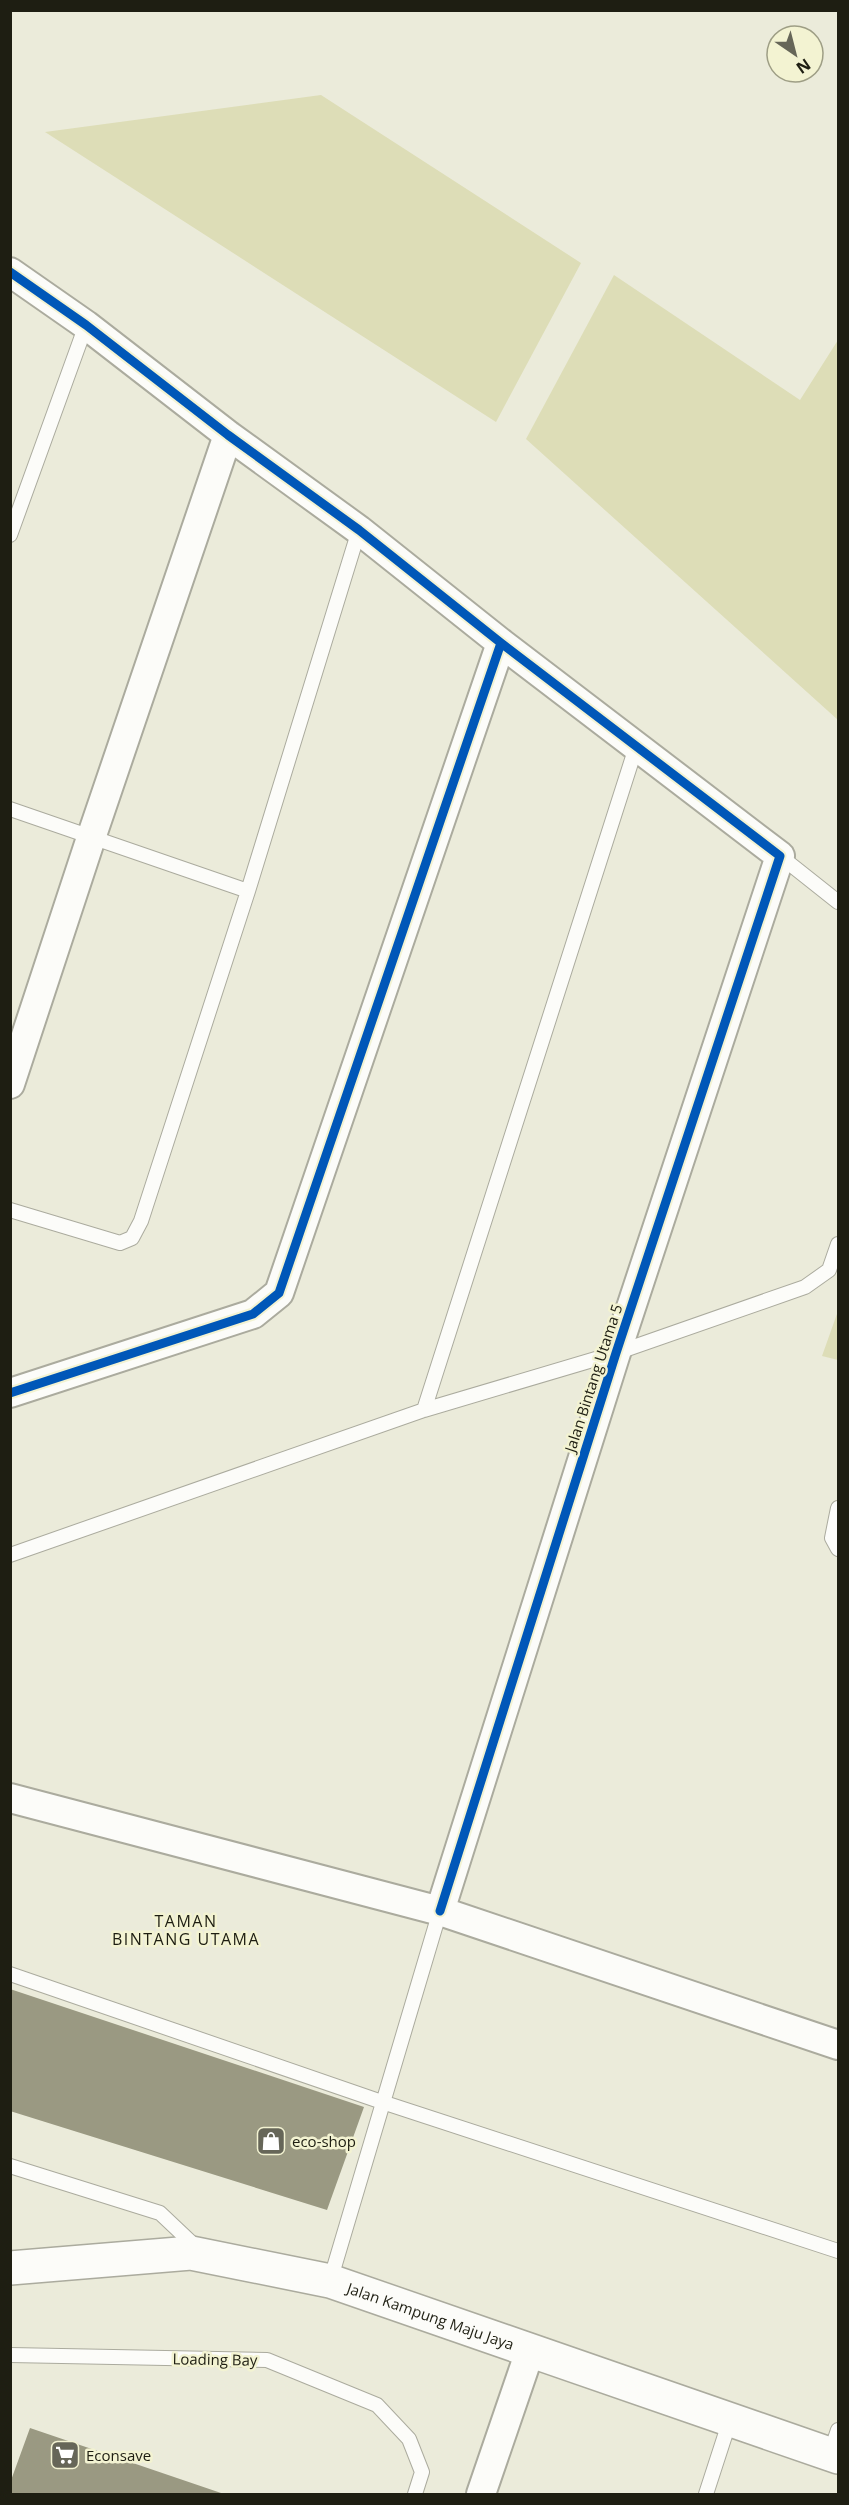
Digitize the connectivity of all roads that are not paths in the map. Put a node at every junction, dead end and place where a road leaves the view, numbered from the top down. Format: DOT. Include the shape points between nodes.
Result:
graph roads {
  1 [pos="10,272"];
  2 [pos="86,326"];
  3 [pos="228,435"];
  4 [pos="359,530"];
  5 [pos="10,535"];
  6 [pos="501,643"];
  7 [pos="637,744"];
  8 [pos="10,809"];
  9 [pos="91,838"];
  10 [pos="780,856"];
  11 [pos="248,891"];
  12 [pos="838,902"];
  13 [pos="10,1084"];
  14 [pos="10,1210"];
  15 [pos="838,1244"];
  16 [pos="616,1353"];
  17 [pos="10,1393"];
  18 [pos="424,1410"];
  19 [pos="838,1508"];
  20 [pos="838,1549"];
  21 [pos="10,1555"];
  22 [pos="10,1798"];
  23 [pos="440,1911"];
  24 [pos="10,1974"];
  25 [pos="838,2045"];
  26 [pos="382,2102"];
  27 [pos="10,2166"];
  28 [pos="838,2251"];
  29 [pos="204,2255"];
  30 [pos="10,2268"];
  31 [pos="330,2282"];
  32 [pos="530,2351"];
  33 [pos="10,2355"];
  34 [pos="730,2420"];
  35 [pos="836,2447"];
  36 [pos="415,2494"];
  37 [pos="481,2494"];
  38 [pos="706,2494"];
  1 -- 2 [label="street"];
  2 -- 3 [label="street"];
  2 -- 5 [label="lane"];
  3 -- 4 [label="street"];
  3 -- 9 [label="street"];
  4 -- 6 [label="street"];
  4 -- 11 [label="lane"];
  6 -- 7 [label="street"];
  6 -- 17 [label="street" via="279,1293 253,1314"];
  7 -- 10 [label="street"];
  7 -- 18 [label="lane"];
  8 -- 9 [label="lane"];
  9 -- 11 [label="lane"];
  9 -- 13 [label="street"];
  10 -- 12 [label="lane"];
  10 -- 16 [label="street, Jalan Bintang Utama 5"];
  11 -- 14 [label="lane" via="141,1221 132,1238 120,1243"];
  15 -- 16 [label="lane" via="829,1270 805,1287"];
  16 -- 18 [label="lane"];
  16 -- 23 [label="street, Jalan Bintang Utama 5"];
  18 -- 21 [label="lane"];
  19 -- 20 [label="lane" via="832,1538"];
  22 -- 23 [label="street"];
  23 -- 25 [label="street"];
  23 -- 26 [label="lane"];
  24 -- 26 [label="lane"];
  26 -- 28 [label="lane"];
  26 -- 31 [label="lane"];
  27 -- 29 [label="lane" via="160,2212"];
  29 -- 30 [label="street, Jalan Kampung Maju Jaya"];
  29 -- 31 [label="street, Jalan Kampung Maju Jaya"];
  31 -- 32 [label="street, Jalan Kampung Maju Jaya"];
  32 -- 34 [label="street, Jalan Kampung Maju Jaya"];
  32 -- 37 [label="street"];
  33 -- 36 [label="lane, Loading Bay" via="267,2360 376,2405 409,2439 422,2472"];
  34 -- 35 [label="street, Jalan Kampung Maju Jaya"];
  34 -- 38 [label="lane"];
}
